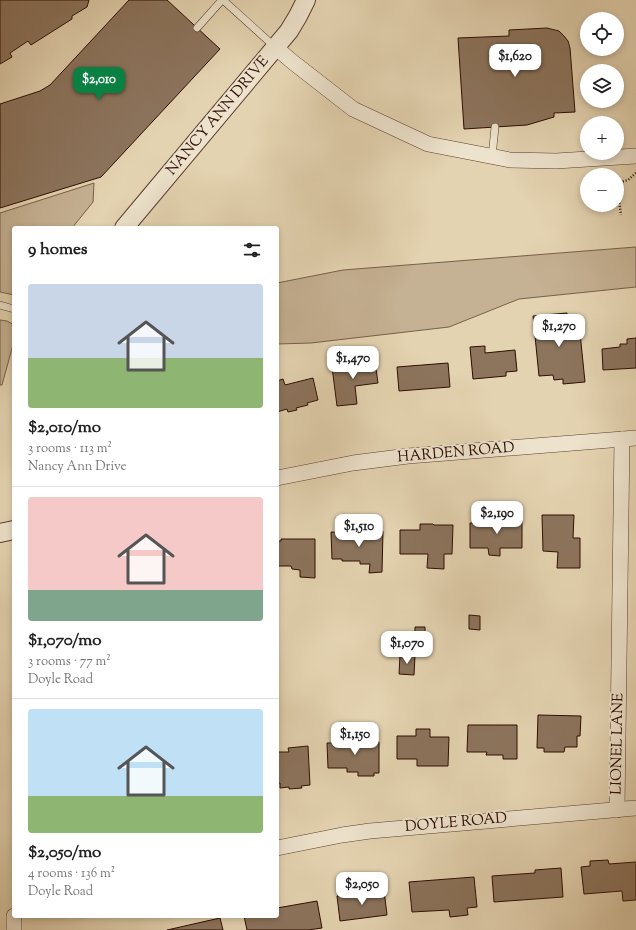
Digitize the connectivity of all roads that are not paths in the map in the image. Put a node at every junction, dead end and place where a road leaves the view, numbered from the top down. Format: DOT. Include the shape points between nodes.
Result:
graph roads {
  1 [pos="223,0"];
  2 [pos="306,0"];
  3 [pos="197,28"];
  4 [pos="275,47"];
  5 [pos="495,127"];
  6 [pos="492,156"];
  7 [pos="636,156"];
  8 [pos="126,226"];
  9 [pos="0,305"];
  10 [pos="12,308"];
  11 [pos="629,439"];
  12 [pos="279,478"];
  13 [pos="12,530"];
  14 [pos="0,533"];
  15 [pos="636,808"];
  16 [pos="617,810"];
  17 [pos="279,848"];
  18 [pos="14,918"];
  19 [pos="14,930"];
  1 -- 3 [label="lane"];
  1 -- 4 [label="lane"];
  2 -- 4 [label="street, NANCY ANN DRIVE" via="289,30"];
  4 -- 6 [label="street" via="354,109 428,144"];
  4 -- 8 [label="street, NANCY ANN DRIVE"];
  5 -- 6 [label="lane"];
  6 -- 7 [label="street" via="510,160 556,161"];
  9 -- 10 [label="lane"];
  11 -- 12 [label="street, HARDEN ROAD" via="408,456 353,463"];
  11 -- 16 [label="street, LIONEL LANE"];
  13 -- 14 [label="street"];
  15 -- 16 [label="street, DOYLE ROAD"];
  16 -- 17 [label="street, DOYLE ROAD" via="370,831"];
  18 -- 19 [label="street"];
}
